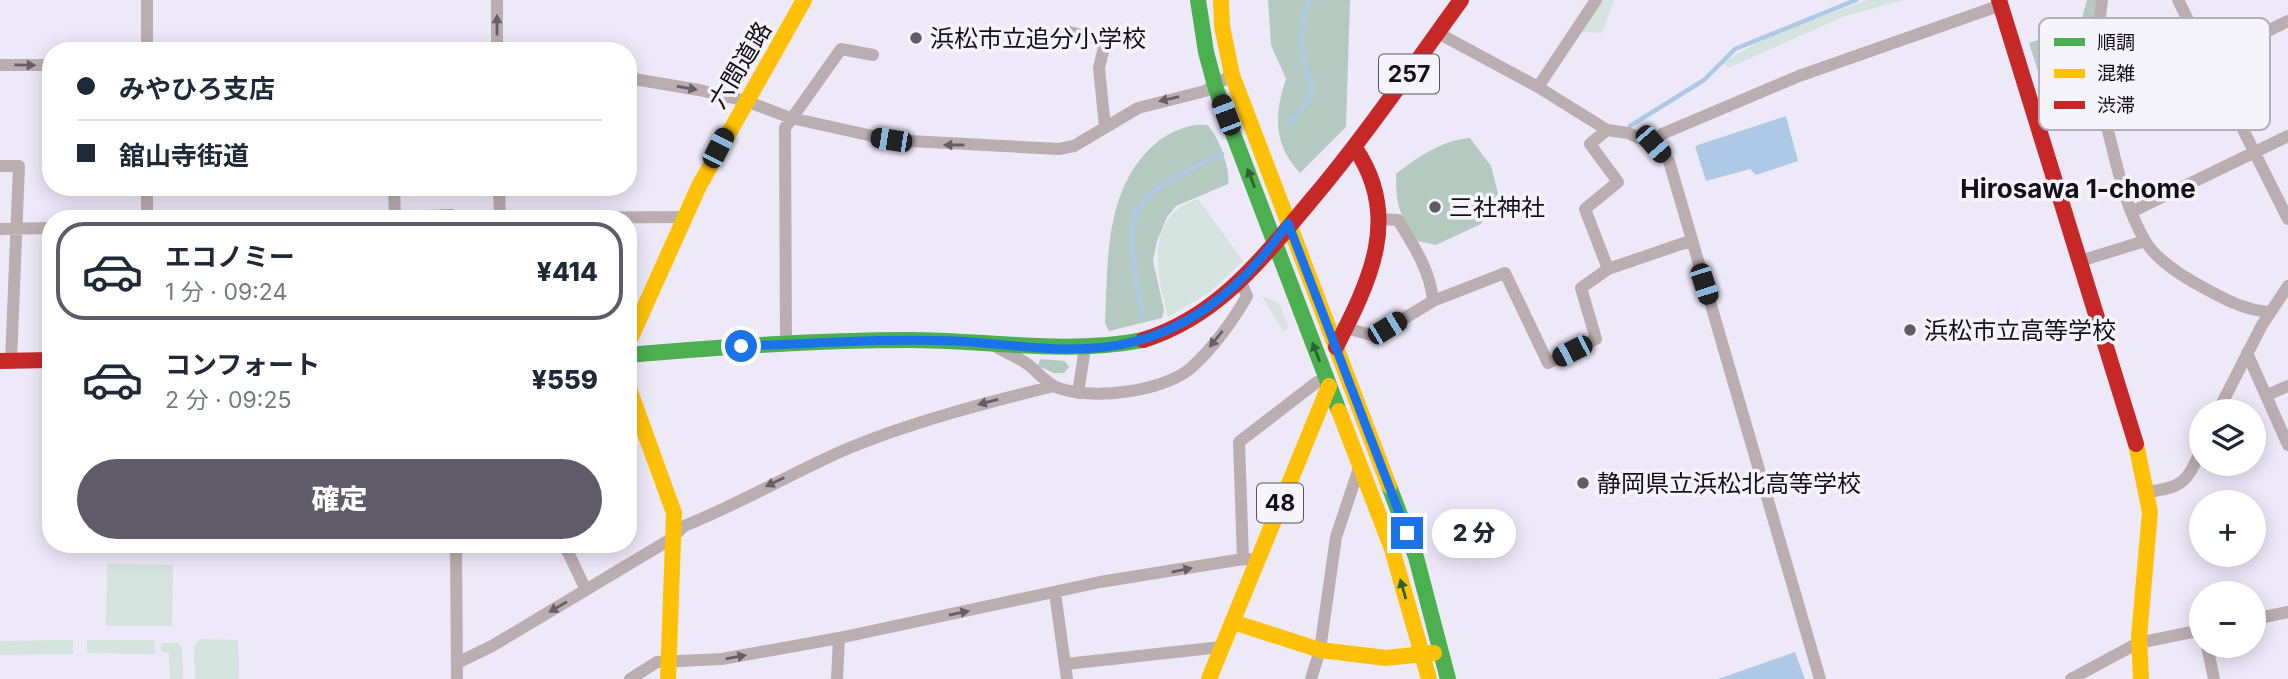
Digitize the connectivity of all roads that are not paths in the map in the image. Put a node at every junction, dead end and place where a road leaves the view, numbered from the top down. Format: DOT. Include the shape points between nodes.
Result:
graph roads {
  1 [pos="147,0"];
  2 [pos="497,0"];
  3 [pos="804,0"];
  4 [pos="1198,0"];
  5 [pos="1221,0"];
  6 [pos="1461,0"];
  7 [pos="1596,0"];
  8 [pos="2102,0"];
  9 [pos="2178,0"];
  10 [pos="2000,3"];
  11 [pos="2099,18"];
  12 [pos="2187,18"];
  13 [pos="2288,21"];
  14 [pos="2270,30"];
  15 [pos="1069,32"];
  16 [pos="1438,33"];
  17 [pos="147,42"];
  18 [pos="497,42"];
  19 [pos="873,55"];
  20 [pos="0,65"];
  21 [pos="42,65"];
  22 [pos="1232,75"];
  23 [pos="637,80"];
  24 [pos="1215,85"];
  25 [pos="1538,87"];
  26 [pos="746,101"];
  27 [pos="792,118"];
  28 [pos="1105,127"];
  29 [pos="2039,129"];
  30 [pos="1607,130"];
  31 [pos="2039,130"];
  32 [pos="2108,130"];
  33 [pos="2243,130"];
  34 [pos="2288,136"];
  35 [pos="1653,144"];
  36 [pos="1355,148"];
  37 [pos="2254,153"];
  38 [pos="0,166"];
  39 [pos="2131,212"];
  40 [pos="637,217"];
  41 [pos="685,217"];
  42 [pos="1381,219"];
  43 [pos="2288,219"];
  44 [pos="1288,223"];
  45 [pos="19,228"];
  46 [pos="42,228"];
  47 [pos="0,229"];
  48 [pos="1690,241"];
  49 [pos="2145,241"];
  50 [pos="1275,242"];
  51 [pos="2080,261"];
  52 [pos="1608,269"];
  53 [pos="1241,282"];
  54 [pos="2288,286"];
  55 [pos="1433,301"];
  56 [pos="2270,312"];
  57 [pos="637,324"];
  58 [pos="1346,328"];
  59 [pos="786,345"];
  60 [pos="993,346"];
  61 [pos="1336,347"];
  62 [pos="1085,348"];
  63 [pos="2247,353"];
  64 [pos="637,354"];
  65 [pos="42,360"];
  66 [pos="5,361"];
  67 [pos="1323,384"];
  68 [pos="1054,386"];
  69 [pos="2288,386"];
  70 [pos="1078,393"];
  71 [pos="2267,395"];
  72 [pos="2224,399"];
  73 [pos="637,411"];
  74 [pos="2288,445"];
  75 [pos="1360,465"];
  76 [pos="2189,473"];
  77 [pos="2148,492"];
  78 [pos="671,540"];
  79 [pos="456,553"];
  80 [pos="568,553"];
  81 [pos="1250,559"];
  82 [pos="586,590"];
  83 [pos="1055,593"];
  84 [pos="2288,612"];
  85 [pos="2266,617"];
  86 [pos="1233,622"];
  87 [pos="2189,633"];
  88 [pos="839,638"];
  89 [pos="2138,643"];
  90 [pos="1222,647"];
  91 [pos="1320,650"];
  92 [pos="1441,652"];
  93 [pos="1422,654"];
  94 [pos="2210,658"];
  95 [pos="457,663"];
  96 [pos="1066,664"];
  97 [pos="668,671"];
  98 [pos="457,679"];
  99 [pos="630,679"];
  100 [pos="837,679"];
  101 [pos="1067,679"];
  102 [pos="1209,679"];
  103 [pos="1311,679"];
  104 [pos="1429,679"];
  105 [pos="1448,679"];
  106 [pos="1820,679"];
  107 [pos="2071,679"];
  108 [pos="2141,679"];
  109 [pos="2214,679"];
  1 -- 17 [label="street"];
  18 -- 2 [label="street, one-way"];
  3 -- 26 [label="main road, 六間道路"];
  4 -- 24 [label="main road"];
  5 -- 22 [label="main road"];
  6 -- 16 [label="main road, 257"];
  7 -- 25 [label="street"];
  8 -- 11 [label="street"];
  9 -- 12 [label="street"];
  10 -- 29 [label="main road"];
  10 -- 35 [label="street" via="1799,76 1662,134"];
  13 -- 14 [label="street"];
  15 -- 28 [label="street" via="1101,40 1104,47 1099,68"];
  16 -- 25 [label="street"];
  16 -- 36 [label="main road, 257"];
  19 -- 27 [label="street" via="841,49"];
  20 -- 21 [label="street, one-way"];
  22 -- 24 [label="street"];
  22 -- 44 [label="main road"];
  23 -- 26 [label="street, one-way"];
  24 -- 28 [label="street, one-way" via="1138,108"];
  50 -- 24 [label="main road, one-way"];
  25 -- 30 [label="street"];
  26 -- 27 [label="street"];
  26 -- 41 [label="main road, 六間道路"];
  28 -- 27 [label="street, one-way" via="1074,146 1059,149 891,140"];
  27 -- 59 [label="street" via="785,128"];
  30 -- 35 [label="street"];
  30 -- 52 [label="street" via="1590,144 1618,182 1585,209"];
  31 -- 51 [label="main road"];
  32 -- 39 [label="street"];
  33 -- 37 [label="street"];
  34 -- 37 [label="street"];
  35 -- 48 [label="street" via="1668,161"];
  36 -- 42 [label="main road" via="1366,159 1378,192"];
  36 -- 44 [label="main road, 257"];
  37 -- 39 [label="street"];
  37 -- 43 [label="street"];
  38 -- 45 [label="street" via="19,166"];
  39 -- 49 [label="street"];
  40 -- 41 [label="street"];
  41 -- 57 [label="main road, 六間道路"];
  42 -- 55 [label="street" via="1398,220 1413,243 1432,284"];
  42 -- 58 [label="main road" via="1363,288"];
  44 -- 50 [label="main road, 257"];
  44 -- 61 [label="main road"];
  45 -- 46 [label="street"];
  45 -- 47 [label="street"];
  45 -- 66 [label="street"];
  48 -- 52 [label="street"];
  48 -- 106 [label="street" via="1745,412"];
  49 -- 51 [label="street"];
  49 -- 56 [label="street" via="2166,263 2197,284 2247,310"];
  50 -- 53 [label="main road, 257"];
  67 -- 50 [label="main road, one-way"];
  51 -- 77 [label="main road"];
  52 -- 55 [label="street" via="1581,288 1596,339 1548,363 1505,273"];
  53 -- 62 [label="main road, 257" via="1185,323 1144,340"];
  53 -- 70 [label="street, one-way" via="1247,296 1189,370 1162,383 1121,392"];
  54 -- 56 [label="street"];
  55 -- 58 [label="street" via="1375,336"];
  56 -- 63 [label="street"];
  58 -- 61 [label="main road"];
  59 -- 60 [label="main road, 257" via="954,341"];
  59 -- 64 [label="main road, 257"];
  60 -- 62 [label="main road, 257"];
  60 -- 68 [label="street" via="1026,363"];
  61 -- 92 [label="main road" via="1416,557"];
  62 -- 70 [label="street"];
  63 -- 71 [label="street"];
  63 -- 72 [label="street"];
  65 -- 66 [label="main road"];
  67 -- 75 [label="main road"];
  67 -- 81 [label="main road, 48"];
  67 -- 81 [label="street" via="1239,442"];
  68 -- 70 [label="street"];
  68 -- 78 [label="street, one-way" via="940,416 851,448 684,526"];
  69 -- 71 [label="street"];
  71 -- 74 [label="street"];
  73 -- 78 [label="main road" via="673,509"];
  75 -- 91 [label="street" via="1336,537"];
  93 -- 75 [label="main road, one-way" via="1392,549"];
  76 -- 77 [label="street" via="2174,488"];
  77 -- 89 [label="main road" via="2148,547"];
  78 -- 82 [label="street"];
  78 -- 97 [label="main road"];
  79 -- 95 [label="street"];
  80 -- 82 [label="street"];
  83 -- 81 [label="street, one-way"];
  81 -- 86 [label="main road, 48"];
  82 -- 95 [label="street, one-way"];
  88 -- 83 [label="street, one-way"];
  83 -- 96 [label="street"];
  84 -- 85 [label="street"];
  86 -- 90 [label="main road, 48"];
  86 -- 91 [label="main road"];
  87 -- 89 [label="street"];
  97 -- 88 [label="street, one-way"];
  88 -- 100 [label="street"];
  89 -- 107 [label="street"];
  89 -- 108 [label="main road"];
  90 -- 96 [label="street"];
  90 -- 102 [label="main road, 48"];
  91 -- 93 [label="main road" via="1386,659"];
  91 -- 103 [label="street"];
  92 -- 93 [label="main road"];
  92 -- 105 [label="main road"];
  93 -- 104 [label="main road"];
  94 -- 109 [label="street"];
  95 -- 98 [label="street"];
  96 -- 101 [label="street"];
  97 -- 99 [label="street" via="657,662"];
}
